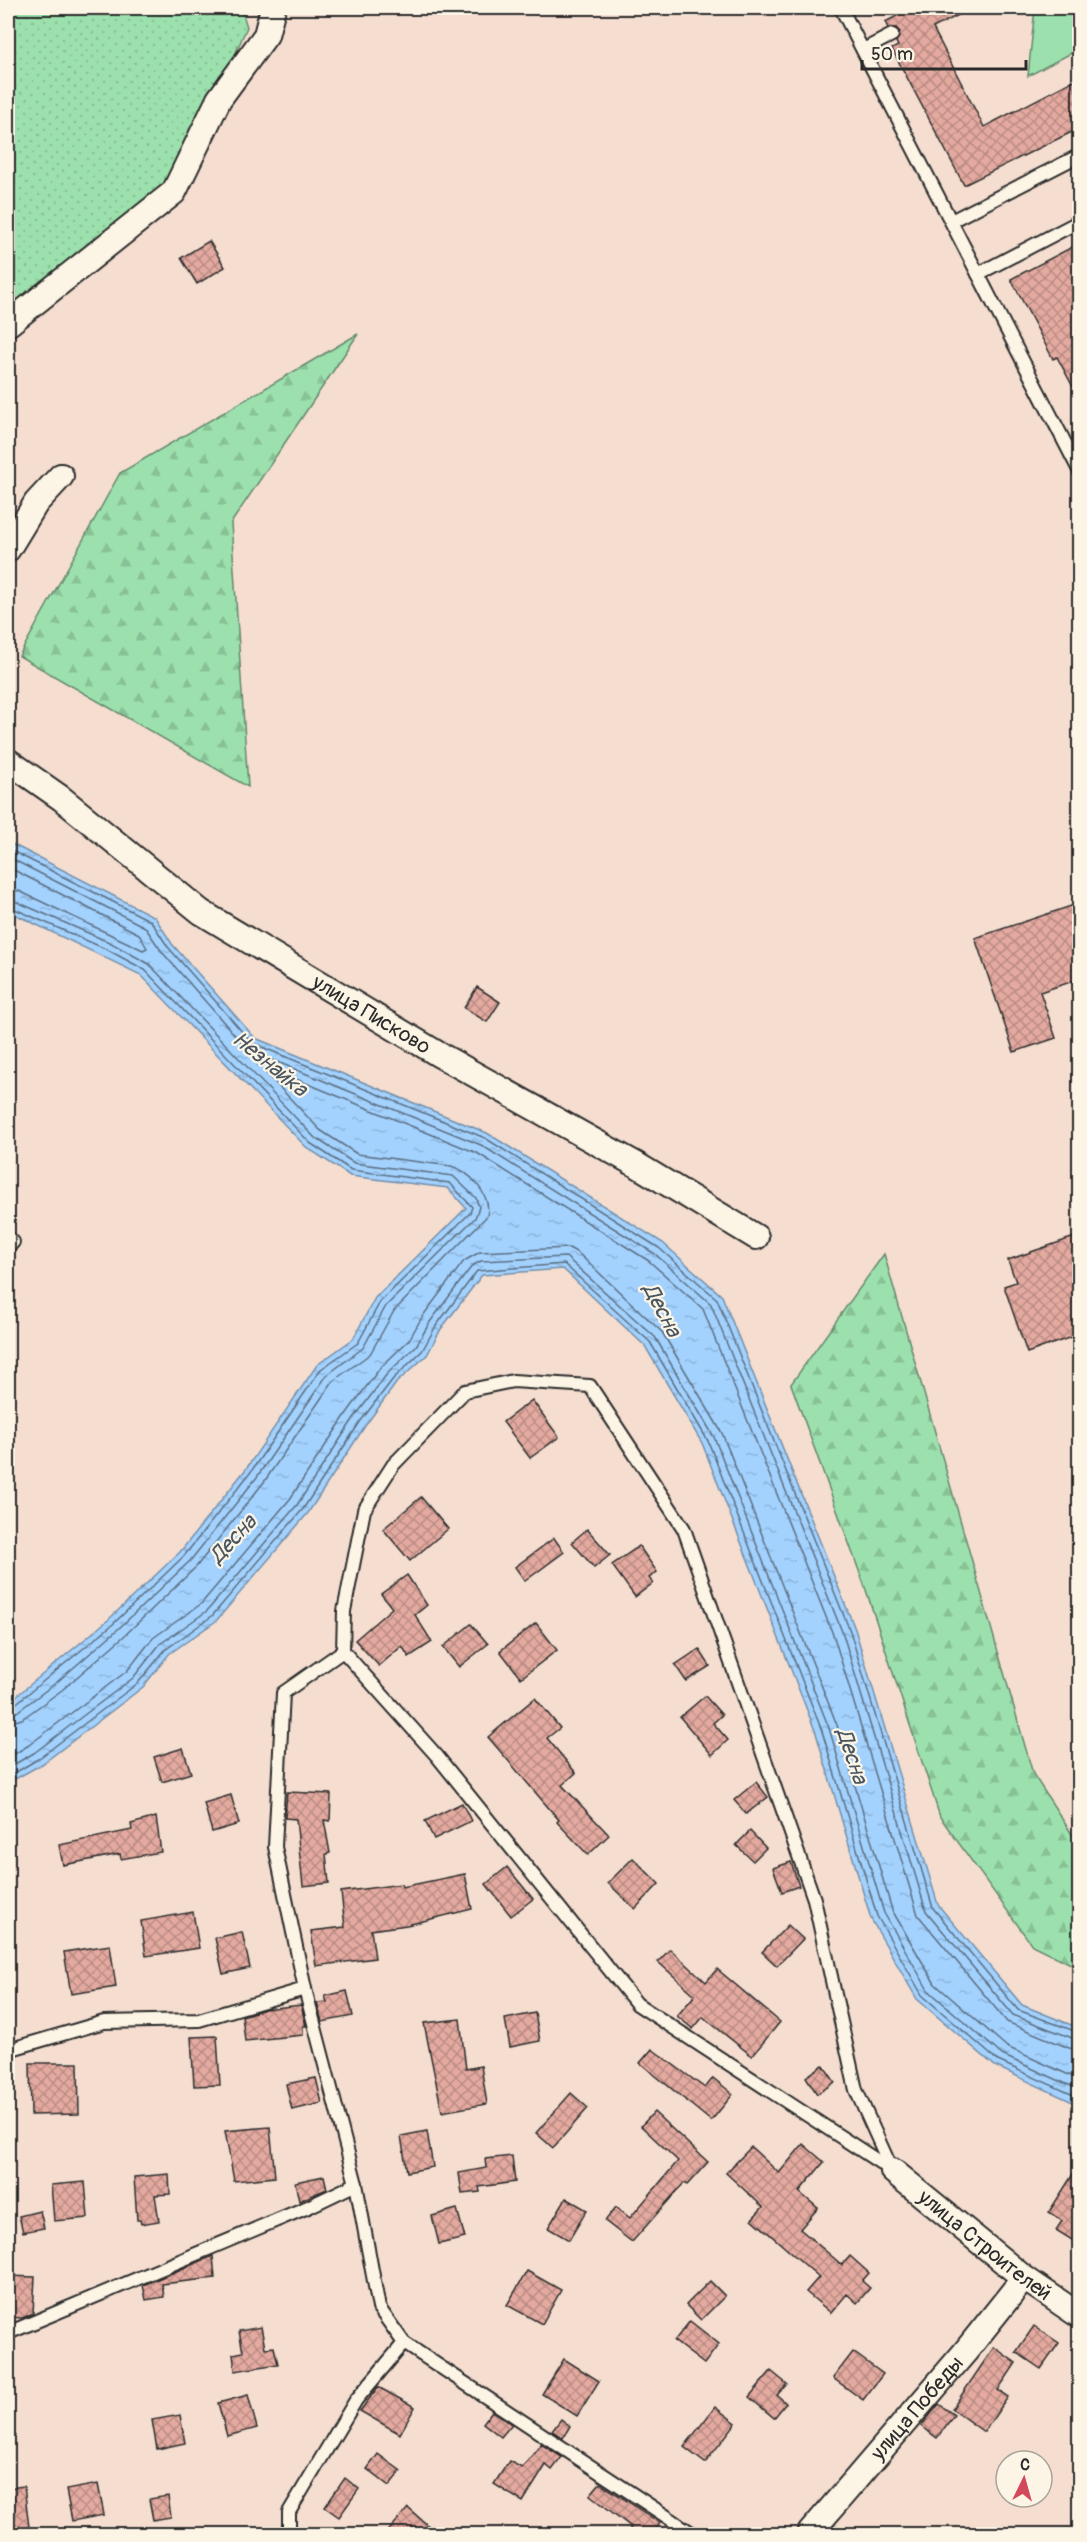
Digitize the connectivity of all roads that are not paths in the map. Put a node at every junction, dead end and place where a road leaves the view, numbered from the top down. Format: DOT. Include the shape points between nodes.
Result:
graph roads {
  1 [pos="273,8"];
  2 [pos="841,8"];
  3 [pos="892,35"];
  4 [pos="863,50"];
  5 [pos="1080,155"];
  6 [pos="951,221"];
  7 [pos="1080,221"];
  8 [pos="978,274"];
  9 [pos="8,324"];
  10 [pos="1080,472"];
  11 [pos="61,476"];
  12 [pos="8,549"];
  13 [pos="8,761"];
  14 [pos="756,1237"];
  15 [pos="8,1238"];
  16 [pos="8,1248"];
  17 [pos="343,1651"];
  18 [pos="305,1989"];
  19 [pos="8,2050"];
  20 [pos="893,2171"];
  21 [pos="356,2184"];
  22 [pos="1024,2278"];
  23 [pos="1080,2316"];
  24 [pos="8,2333"];
  25 [pos="404,2343"];
  26 [pos="289,2535"];
  27 [pos="693,2535"];
  28 [pos="809,2535"];
  1 -- 9 [label="street" via="266,35 219,99 174,192"];
  2 -- 4 [label="lane"];
  3 -- 4 [label="lane"];
  4 -- 6 [label="lane"];
  5 -- 6 [label="lane"];
  6 -- 8 [label="lane"];
  7 -- 8 [label="lane"];
  8 -- 10 [label="lane"];
  11 -- 12 [label="street" via="36,503"];
  13 -- 14 [label="street, улица Писково" via="61,798 201,912"];
  15 -- 16 [label="lane" via="13,1242"];
  17 -- 18 [label="lane" via="283,1693 275,1847"];
  17 -- 20 [label="lane" via="436,1755 637,2004"];
  17 -- 20 [label="lane" via="344,1611 364,1510 393,1465 465,1391 513,1381 590,1386 684,1529 814,1899 856,2090"];
  18 -- 19 [label="lane" via="198,2020 105,2022"];
  18 -- 21 [label="lane"];
  20 -- 22 [label="street, улица Строителей"];
  21 -- 24 [label="lane"];
  21 -- 25 [label="lane" via="379,2308"];
  22 -- 23 [label="street, улица Строителей"];
  22 -- 28 [label="street, улица Победы"];
  25 -- 26 [label="lane" via="343,2421 289,2512"];
  25 -- 27 [label="lane"];
}
